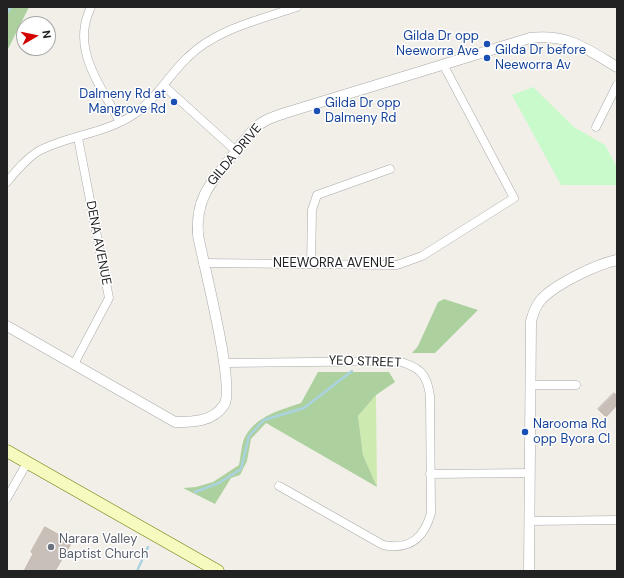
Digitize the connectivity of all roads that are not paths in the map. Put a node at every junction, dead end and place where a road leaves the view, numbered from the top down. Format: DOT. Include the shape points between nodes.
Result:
graph roads {
  1 [pos="91,7"];
  2 [pos="297,7"];
  3 [pos="444,66"];
  4 [pos="617,67"];
  5 [pos="617,85"];
  6 [pos="164,86"];
  7 [pos="120,122"];
  8 [pos="596,126"];
  9 [pos="78,138"];
  10 [pos="236,151"];
  11 [pos="390,169"];
  12 [pos="7,182"];
  13 [pos="617,260"];
  14 [pos="203,263"];
  15 [pos="311,264"];
  16 [pos="7,326"];
  17 [pos="226,363"];
  18 [pos="74,364"];
  19 [pos="530,385"];
  20 [pos="576,385"];
  21 [pos="7,451"];
  22 [pos="27,463"];
  23 [pos="530,473"];
  24 [pos="430,474"];
  25 [pos="279,486"];
  26 [pos="7,498"];
  27 [pos="617,520"];
  28 [pos="530,521"];
  29 [pos="218,571"];
  30 [pos="529,571"];
  1 -- 7 [label="street" via="84,25 87,60"];
  2 -- 6 [label="street" via="244,25 209,41 188,57"];
  3 -- 4 [label="street, GILDA DRIVE" via="530,38 551,36 575,43"];
  3 -- 10 [label="street, GILDA DRIVE" via="268,119 253,130"];
  3 -- 15 [label="street, NEEWORRA AVENUE" via="514,198 422,256 397,265"];
  5 -- 8 [label="street"];
  6 -- 7 [label="street" via="146,106"];
  6 -- 10 [label="street"];
  7 -- 9 [label="street"];
  9 -- 12 [label="street" via="38,152"];
  9 -- 18 [label="street, DENA AVENUE" via="109,298"];
  10 -- 14 [label="street, GILDA DRIVE" via="211,183 200,206 197,222"];
  11 -- 15 [label="street" via="317,195 312,210"];
  13 -- 19 [label="street" via="587,270 540,301 531,321"];
  14 -- 15 [label="street, NEEWORRA AVENUE"];
  14 -- 17 [label="street, GILDA DRIVE"];
  16 -- 18 [label="street, GILDA DRIVE"];
  17 -- 18 [label="street, GILDA DRIVE" via="228,385 225,405 212,417 177,422"];
  17 -- 24 [label="street, YEO STREET" via="398,361 413,367 424,374 429,387"];
  19 -- 20 [label="street"];
  19 -- 23 [label="street"];
  21 -- 22 [label="main road"];
  22 -- 26 [label="street"];
  22 -- 29 [label="main road"];
  23 -- 24 [label="street"];
  23 -- 28 [label="street"];
  24 -- 25 [label="street, YEO STREET" via="430,513 424,531 413,541 397,546 383,545 372,540"];
  27 -- 28 [label="street"];
  28 -- 30 [label="street"];
}
